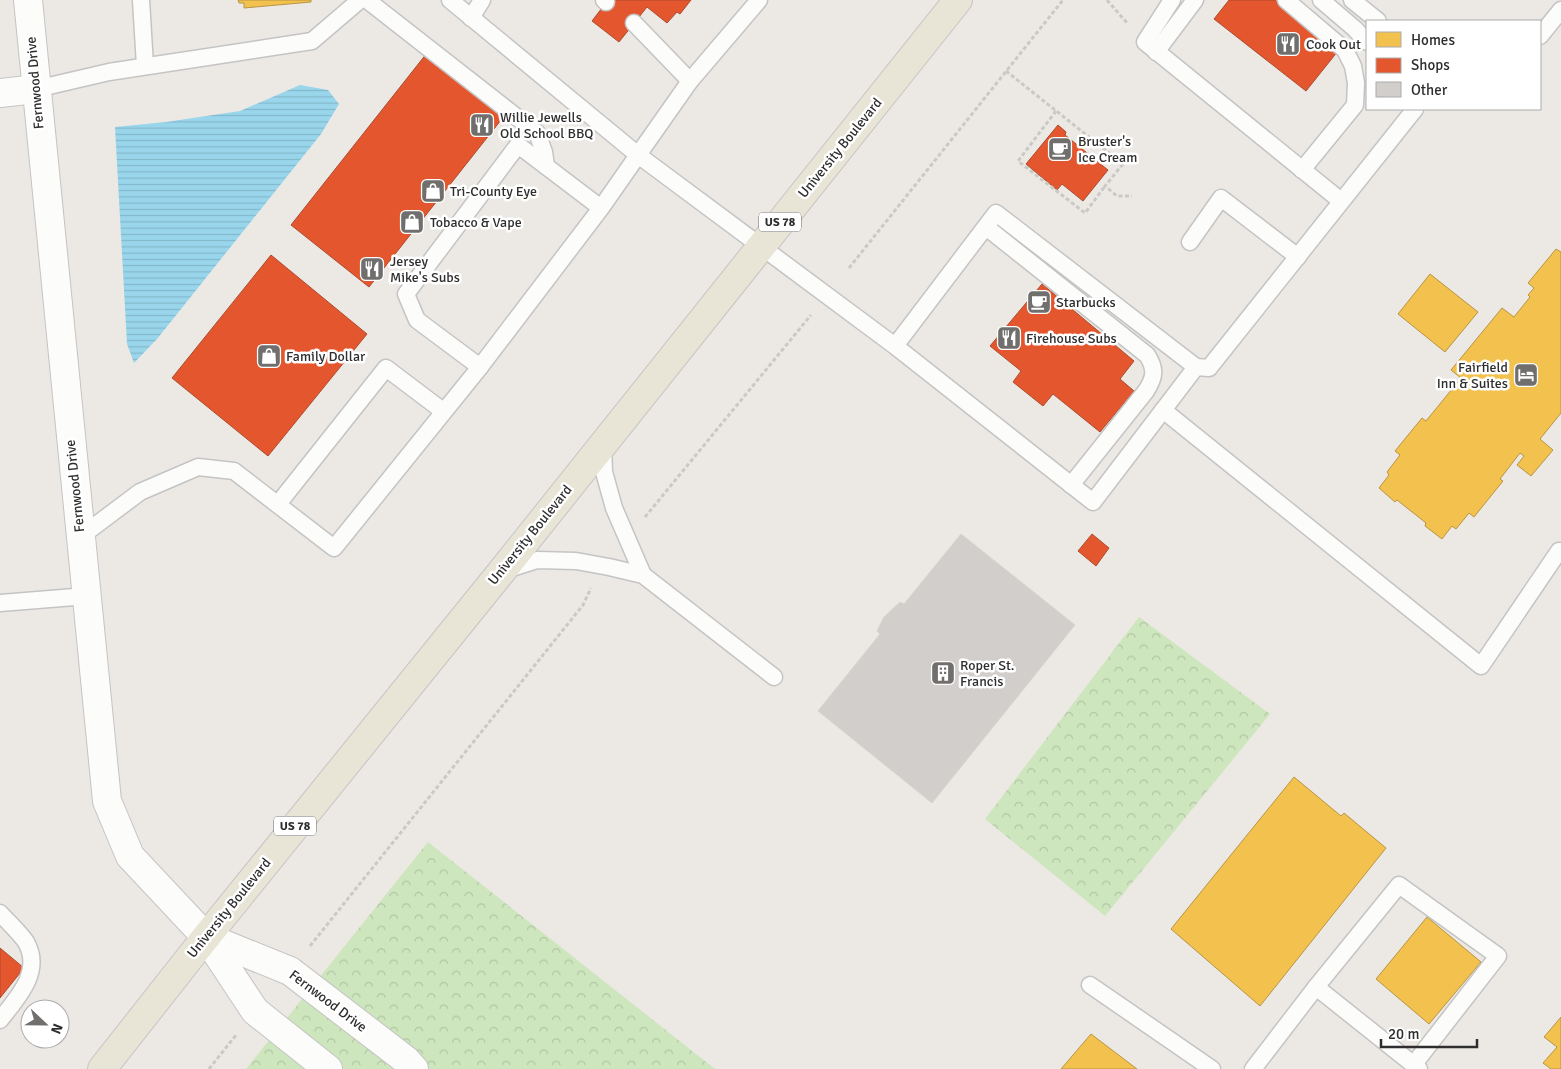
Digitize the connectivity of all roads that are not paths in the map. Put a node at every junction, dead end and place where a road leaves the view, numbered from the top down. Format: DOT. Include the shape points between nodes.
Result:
graph roads {
  1 [pos="28,0"];
  2 [pos="141,0"];
  3 [pos="360,0"];
  4 [pos="367,0"];
  5 [pos="450,0"];
  6 [pos="482,0"];
  7 [pos="759,0"];
  8 [pos="958,0"];
  9 [pos="1172,0"];
  10 [pos="1195,0"];
  11 [pos="1286,0"];
  12 [pos="1321,0"];
  13 [pos="1352,0"];
  14 [pos="1561,10"];
  15 [pos="471,18"];
  16 [pos="1377,20"];
  17 [pos="634,23"];
  18 [pos="1541,35"];
  19 [pos="1366,41"];
  20 [pos="1150,47"];
  21 [pos="145,66"];
  22 [pos="690,81"];
  23 [pos="1366,89"];
  24 [pos="36,90"];
  25 [pos="0,93"];
  26 [pos="1355,105"];
  27 [pos="1414,110"];
  28 [pos="638,155"];
  29 [pos="546,166"];
  30 [pos="1302,170"];
  31 [pos="1341,202"];
  32 [pos="601,208"];
  33 [pos="986,227"];
  34 [pos="1190,242"];
  35 [pos="761,246"];
  36 [pos="1298,256"];
  37 [pos="895,346"];
  38 [pos="480,367"];
  39 [pos="1196,367"];
  40 [pos="1163,410"];
  41 [pos="443,411"];
  42 [pos="603,444"];
  43 [pos="1072,485"];
  44 [pos="278,504"];
  45 [pos="80,538"];
  46 [pos="1561,551"];
  47 [pos="502,571"];
  48 [pos="643,575"];
  49 [pos="87,596"];
  50 [pos="0,603"];
  51 [pos="774,677"];
  52 [pos="0,913"];
  53 [pos="206,937"];
  54 [pos="1090,986"];
  55 [pos="1316,987"];
  56 [pos="3,1010"];
  57 [pos="1416,1067"];
  58 [pos="102,1069"];
  59 [pos="328,1069"];
  60 [pos="414,1069"];
  61 [pos="1212,1069"];
  62 [pos="1253,1069"];
  1 -- 24 [label="street, Fernwood Drive"];
  2 -- 21 [label="lane"];
  3 -- 21 [label="lane" via="312,41"];
  4 -- 29 [label="lane" via="537,133"];
  5 -- 15 [label="lane"];
  6 -- 15 [label="lane"];
  7 -- 22 [label="lane"];
  8 -- 35 [label="main road, University Boulevard / US 78"];
  9 -- 20 [label="lane"];
  10 -- 20 [label="lane"];
  11 -- 26 [label="lane" via="1345,50 1353,66"];
  12 -- 19 [label="lane"];
  13 -- 16 [label="lane"];
  14 -- 18 [label="lane"];
  15 -- 28 [label="lane"];
  17 -- 22 [label="lane"];
  20 -- 30 [label="lane"];
  21 -- 24 [label="lane"];
  22 -- 28 [label="lane"];
  23 -- 26 [label="lane"];
  24 -- 25 [label="street"];
  24 -- 45 [label="street, Fernwood Drive"];
  26 -- 30 [label="lane"];
  27 -- 31 [label="lane"];
  28 -- 32 [label="lane"];
  28 -- 35 [label="lane"];
  29 -- 32 [label="lane"];
  29 -- 38 [label="lane" via="518,145 406,294 417,320"];
  30 -- 31 [label="lane"];
  31 -- 36 [label="lane"];
  32 -- 38 [label="lane"];
  33 -- 37 [label="lane"];
  33 -- 39 [label="lane" via="996,214"];
  33 -- 43 [label="lane" via="1147,355 1153,364 1155,373 1146,391"];
  34 -- 36 [label="lane" via="1221,198"];
  35 -- 37 [label="lane"];
  35 -- 42 [label="main road, University Boulevard / US 78"];
  36 -- 39 [label="lane" via="1208,368"];
  37 -- 43 [label="lane"];
  38 -- 41 [label="lane"];
  39 -- 40 [label="lane"];
  40 -- 43 [label="lane" via="1093,502"];
  40 -- 46 [label="lane" via="1481,666"];
  41 -- 44 [label="lane" via="386,368"];
  41 -- 44 [label="lane" via="334,548"];
  42 -- 47 [label="main road, University Boulevard / US 78"];
  42 -- 48 [label="lane" via="604,472 614,508"];
  44 -- 45 [label="lane" via="234,471 198,467 140,492"];
  45 -- 49 [label="street, Fernwood Drive"];
  47 -- 48 [label="lane" via="537,560 576,561"];
  47 -- 53 [label="main road, University Boulevard / US 78"];
  48 -- 51 [label="lane"];
  49 -- 50 [label="lane"];
  49 -- 53 [label="street, Fernwood Drive" via="107,801 130,856"];
  52 -- 56 [label="lane" via="31,954 27,985"];
  53 -- 58 [label="main road, University Boulevard / US 78"];
  53 -- 59 [label="street, Fernwood Drive" via="255,1011"];
  53 -- 60 [label="street, Fernwood Drive" via="290,971"];
  54 -- 61 [label="lane"];
  55 -- 57 [label="lane"];
  55 -- 57 [label="lane" via="1399,885 1498,956"];
  55 -- 62 [label="lane"];
}
